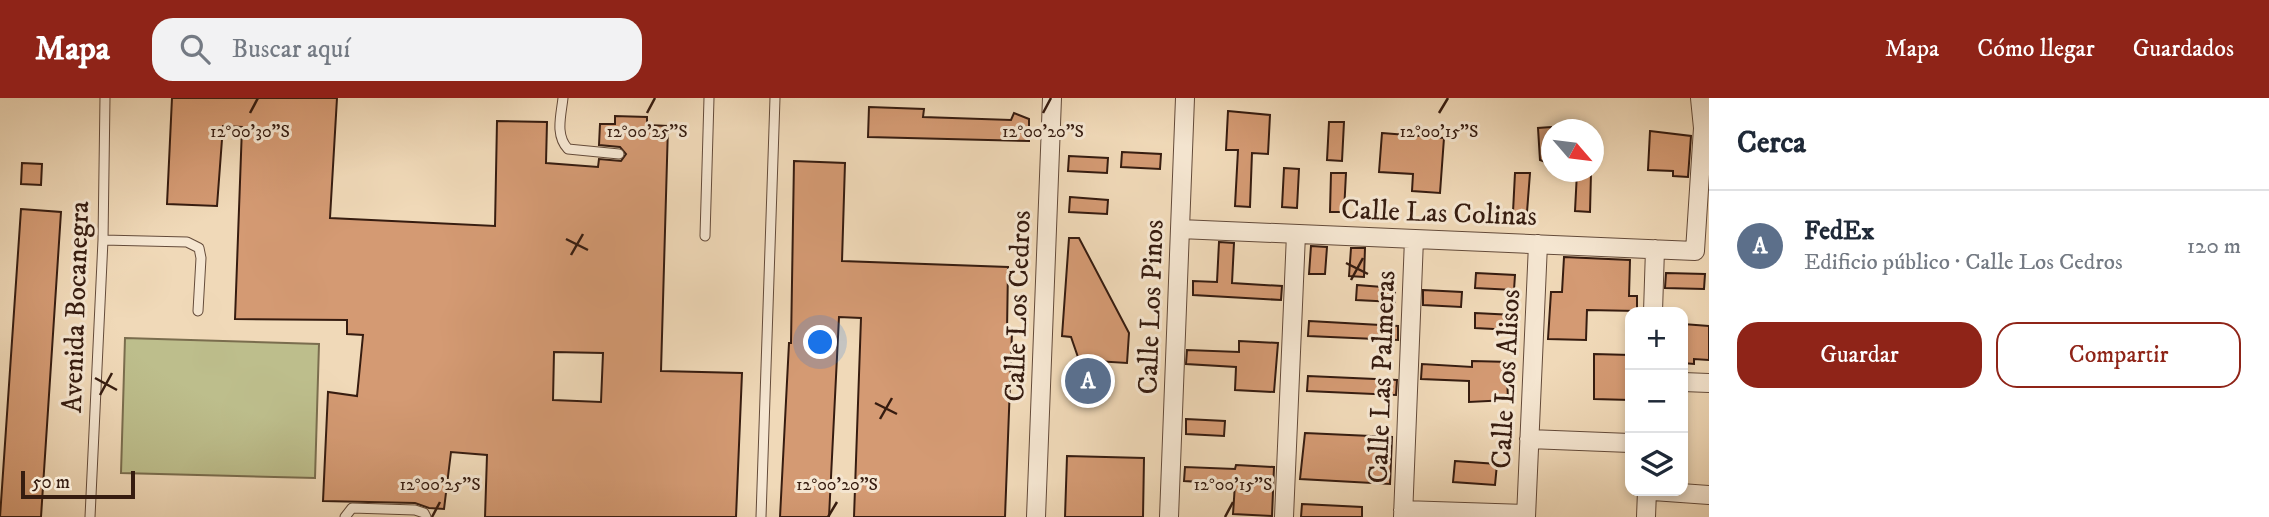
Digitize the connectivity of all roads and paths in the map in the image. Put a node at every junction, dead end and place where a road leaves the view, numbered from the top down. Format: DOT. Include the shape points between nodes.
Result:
graph roads {
  1 [pos="105,98"];
  2 [pos="563,98"];
  3 [pos="709,98"];
  4 [pos="775,98"];
  5 [pos="1052,98"];
  6 [pos="1185,98"];
  7 [pos="1700,98"];
  8 [pos="619,154"];
  9 [pos="1180,229"];
  10 [pos="1296,234"];
  11 [pos="705,236"];
  12 [pos="1414,239"];
  13 [pos="103,240"];
  14 [pos="1538,244"];
  15 [pos="1655,249"];
  16 [pos="1653,307"];
  17 [pos="198,311"];
  18 [pos="1688,382"];
  19 [pos="1709,383"];
  20 [pos="1529,439"];
  21 [pos="1625,443"];
  22 [pos="1688,494"];
  23 [pos="1709,495"];
  24 [pos="1647,496"];
  25 [pos="384,513"];
  26 [pos="1403,514"];
  27 [pos="1526,515"];
  28 [pos="90,517"];
  29 [pos="345,517"];
  30 [pos="426,517"];
  31 [pos="761,517"];
  32 [pos="1036,517"];
  33 [pos="1169,517"];
  34 [pos="1284,517"];
  35 [pos="1646,517"];
  1 -- 13 [label="lane, Avenida Bocanegra"];
  2 -- 8 [label="lane" via="560,133 568,149"];
  3 -- 11 [label="lane"];
  4 -- 31 [label="lane"];
  5 -- 32 [label="street, Calle Los Cedros"];
  6 -- 9 [label="street, Calle Los Pinos"];
  7 -- 15 [label="street, Calle Las Colinas" via="1703,128 1695,251"];
  9 -- 10 [label="street, Calle Las Colinas"];
  9 -- 33 [label="street, Calle Los Pinos"];
  10 -- 12 [label="street, Calle Las Colinas"];
  10 -- 34 [label="street"];
  12 -- 14 [label="street, Calle Las Colinas"];
  12 -- 26 [label="street, Calle Las Palmeras"];
  13 -- 17 [label="lane" via="187,242 198,248"];
  13 -- 28 [label="lane, Avenida Bocanegra"];
  14 -- 15 [label="street, Calle Las Colinas"];
  14 -- 20 [label="street, Calle Los Alisos"];
  15 -- 16 [label="street"];
  18 -- 19 [label="street"];
  20 -- 21 [label="street"];
  20 -- 27 [label="street, Calle Los Alisos"];
  22 -- 23 [label="street"];
  24 -- 35 [label="street"];
  25 -- 29 [label="lane" via="352,509"];
  25 -- 30 [label="lane" via="415,510"];
  26 -- 27 [label="street"];
}
